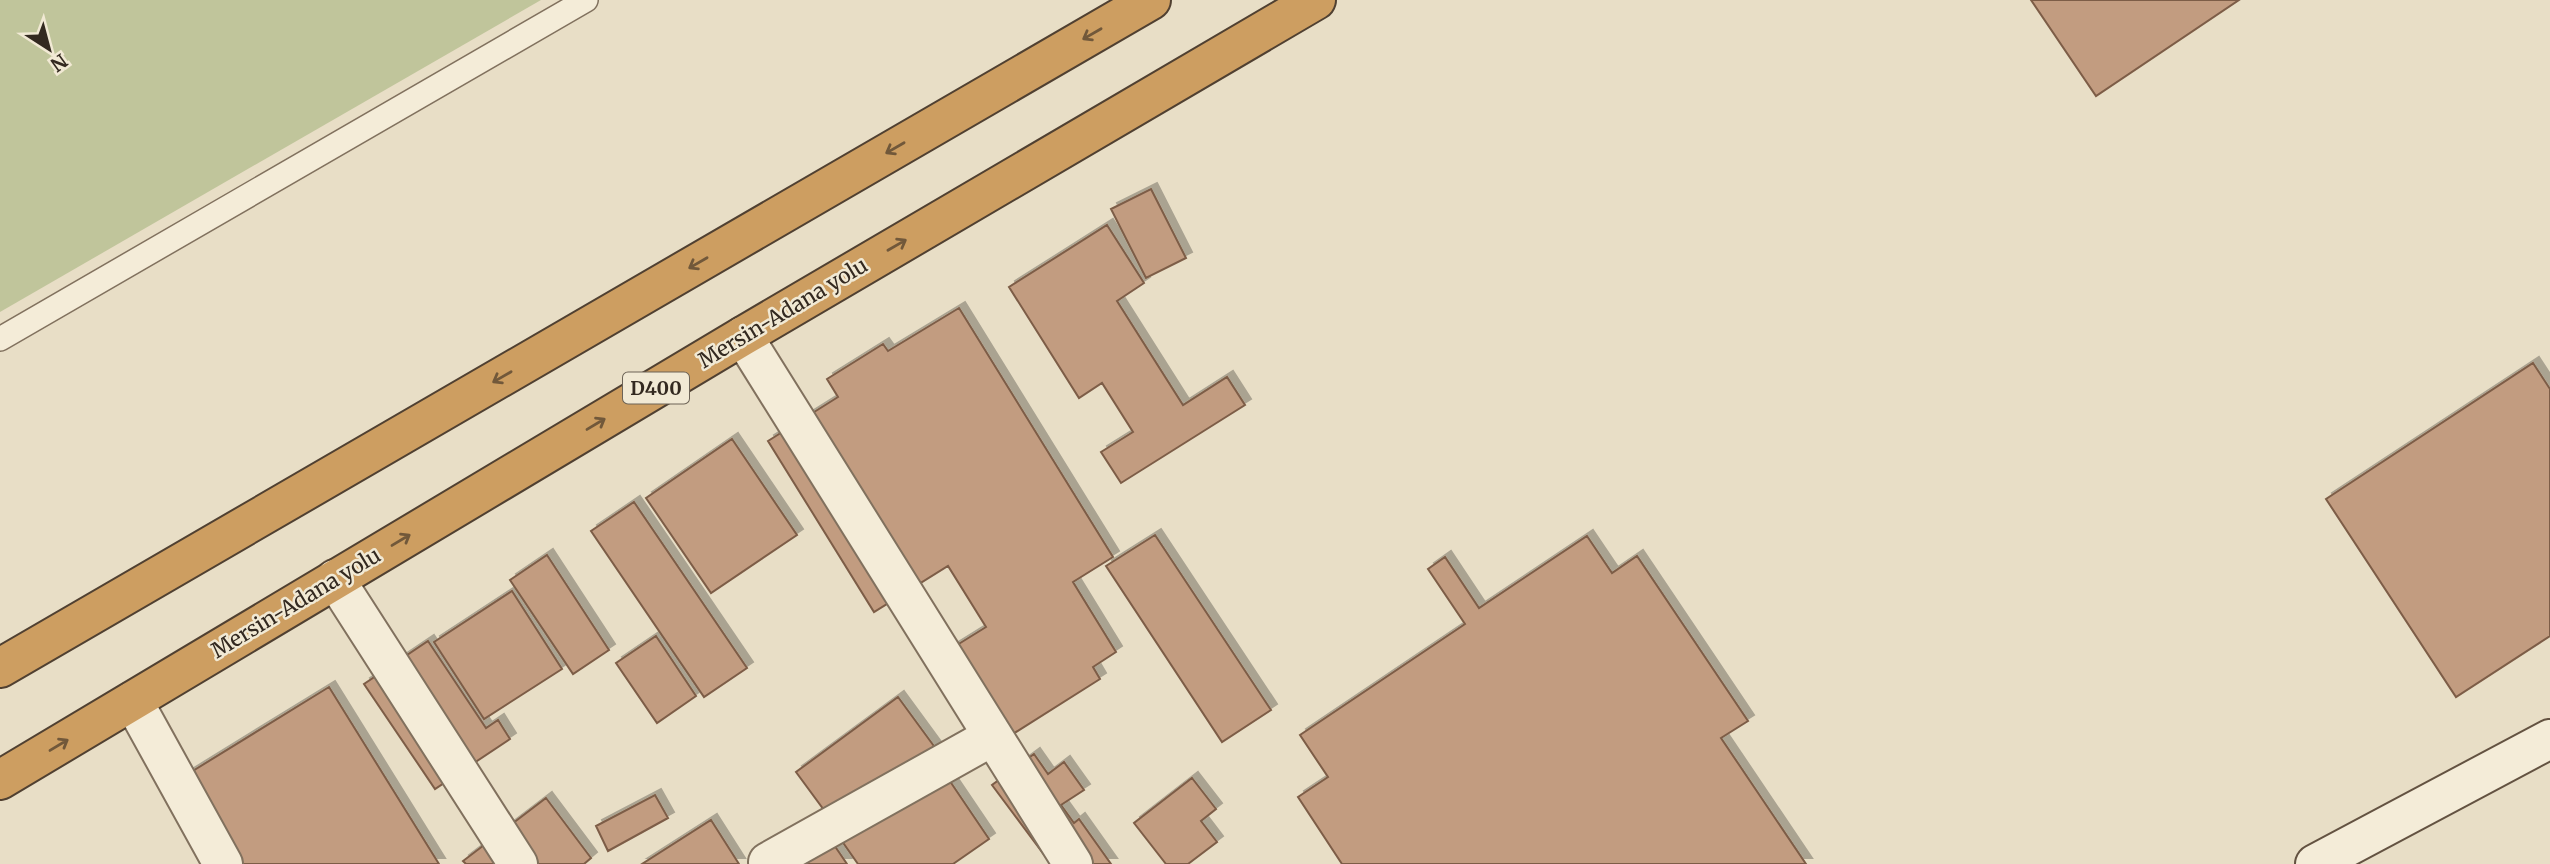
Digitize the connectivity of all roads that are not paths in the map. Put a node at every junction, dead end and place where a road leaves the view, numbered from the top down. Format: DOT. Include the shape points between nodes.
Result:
graph roads {
  1 [pos="586,0"];
  2 [pos="1151,0"];
  3 [pos="1316,0"];
  4 [pos="743,336"];
  5 [pos="0,339"];
  6 [pos="335,579"];
  7 [pos="0,668"];
  8 [pos="133,701"];
  9 [pos="993,736"];
  10 [pos="2550,739"];
  11 [pos="0,780"];
  12 [pos="768,862"];
  13 [pos="223,864"];
  14 [pos="518,864"];
  15 [pos="1073,864"];
  16 [pos="2315,864"];
  1 -- 5 [label="lane"];
  2 -- 7 [label="highway, one-way"];
  4 -- 3 [label="highway, Mersin-Adana yolu / D400, one-way"];
  6 -- 4 [label="highway, Mersin-Adana yolu / D400, one-way"];
  4 -- 9 [label="street"];
  6 -- 8 [label="highway, Mersin-Adana yolu / D400"];
  6 -- 14 [label="street"];
  11 -- 8 [label="highway, Mersin-Adana yolu / D400, one-way"];
  8 -- 13 [label="street"];
  9 -- 12 [label="street"];
  9 -- 15 [label="street"];
  10 -- 16 [label="street"];
}
